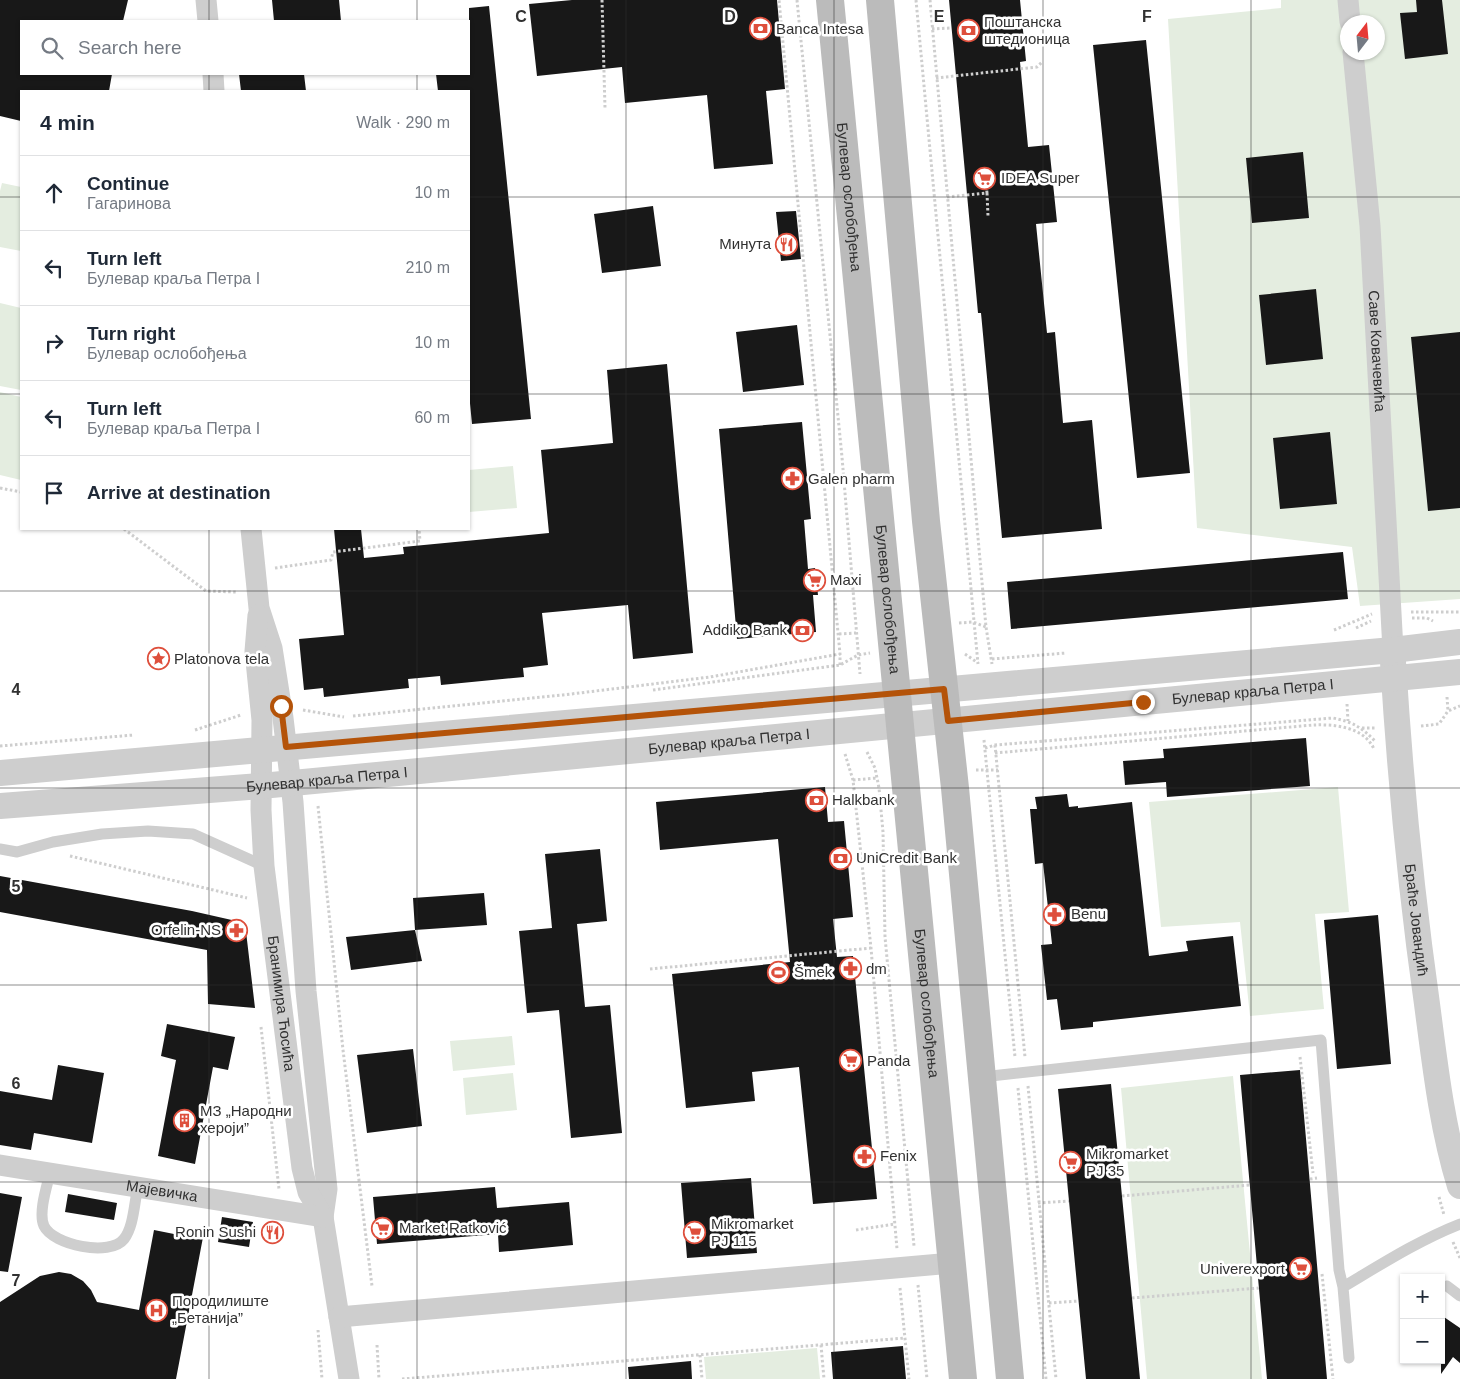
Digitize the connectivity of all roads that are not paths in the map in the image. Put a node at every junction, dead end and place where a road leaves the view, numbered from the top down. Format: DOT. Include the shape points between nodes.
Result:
graph roads {
  1 [pos="206,0"];
  2 [pos="830,0"];
  3 [pos="880,0"];
  4 [pos="1348,0"];
  5 [pos="1349,15"];
  6 [pos="208,20"];
  7 [pos="1354,60"];
  8 [pos="213,75"];
  9 [pos="214,90"];
  10 [pos="251,530"];
  11 [pos="257,590"];
  12 [pos="1460,642"];
  13 [pos="1393,650"];
  14 [pos="1460,672"];
  15 [pos="1394,679"];
  16 [pos="944,689"];
  17 [pos="897,693"];
  18 [pos="948,721"];
  19 [pos="900,725"];
  20 [pos="274,748"];
  21 [pos="0,773"];
  22 [pos="291,782"];
  23 [pos="261,786"];
  24 [pos="0,806"];
  25 [pos="0,849"];
  26 [pos="264,866"];
  27 [pos="982,1077"];
  28 [pos="0,1164"];
  29 [pos="50,1173"];
  30 [pos="138,1187"];
  31 [pos="1448,1188"];
  32 [pos="323,1217"];
  33 [pos="1460,1224"];
  34 [pos="952,1263"];
  35 [pos="1447,1286"];
  36 [pos="1342,1287"];
  37 [pos="1460,1296"];
  38 [pos="339,1317"];
  39 [pos="1349,1358"];
  40 [pos="348,1379"];
  41 [pos="963,1379"];
  42 [pos="1010,1379"];
  1 -- 6 [label="street"];
  2 -- 17 [label="main road, Булевар ослобођења"];
  3 -- 16 [label="main road"];
  4 -- 5 [label="street"];
  7 -- 13 [label="street, Саве Ковачевића" via="1370,226"];
  8 -- 9 [label="street"];
  10 -- 11 [label="street"];
  11 -- 20 [label="street" via="255,651 259,708"];
  11 -- 20 [label="street" via="272,648 281,706"];
  12 -- 13 [label="street, Булевар краља Петра I"];
  13 -- 15 [label="street, Браће Јовандић"];
  13 -- 16 [label="street, Булевар краља Петра I"];
  14 -- 15 [label="street, Булевар краља Петра I"];
  15 -- 18 [label="street, Булевар краља Петра I"];
  15 -- 31 [label="street, Браће Јовандић" via="1424,983 1446,1132"];
  16 -- 17 [label="street, Булевар краља Петра I"];
  16 -- 18 [label="main road"];
  17 -- 19 [label="main road, Булевар ослобођења"];
  17 -- 20 [label="street, Булевар краља Петра I"];
  18 -- 19 [label="street, Булевар краља Петра I"];
  18 -- 27 [label="main road"];
  19 -- 22 [label="street, Булевар краља Петра I"];
  19 -- 34 [label="main road, Булевар ослобођења"];
  20 -- 21 [label="street, Булевар краља Петра I"];
  20 -- 22 [label="street, Бранимира Ћосића"];
  20 -- 23 [label="street, Бранимира Ћосића"];
  22 -- 23 [label="street, Булевар краља Петра I"];
  22 -- 32 [label="street, Бранимира Ћосића" via="306,991 327,1189"];
  23 -- 24 [label="street, Булевар краља Петра I"];
  23 -- 26 [label="street, Бранимира Ћосића"];
  25 -- 26 [label="lane" via="17,852 102,834 148,831 193,834"];
  26 -- 32 [label="street, Бранимира Ћосића" via="302,1168 308,1192"];
  27 -- 36 [label="lane" via="1321,1040"];
  27 -- 42 [label="main road"];
  28 -- 29 [label="street, Мајевичка"];
  29 -- 30 [label="street, Мајевичка"];
  29 -- 30 [label="lane" via="42,1214 44,1227 59,1239 83,1247 109,1247 123,1240 129,1228"];
  30 -- 32 [label="street, Мајевичка"];
  32 -- 38 [label="street, Бранимира Ћосића"];
  33 -- 36 [label="lane"];
  34 -- 38 [label="street"];
  34 -- 41 [label="main road, Булевар ослобођења"];
  35 -- 37 [label="lane"];
  36 -- 39 [label="lane"];
  38 -- 40 [label="street, Бранимира Ћосића"];
}
